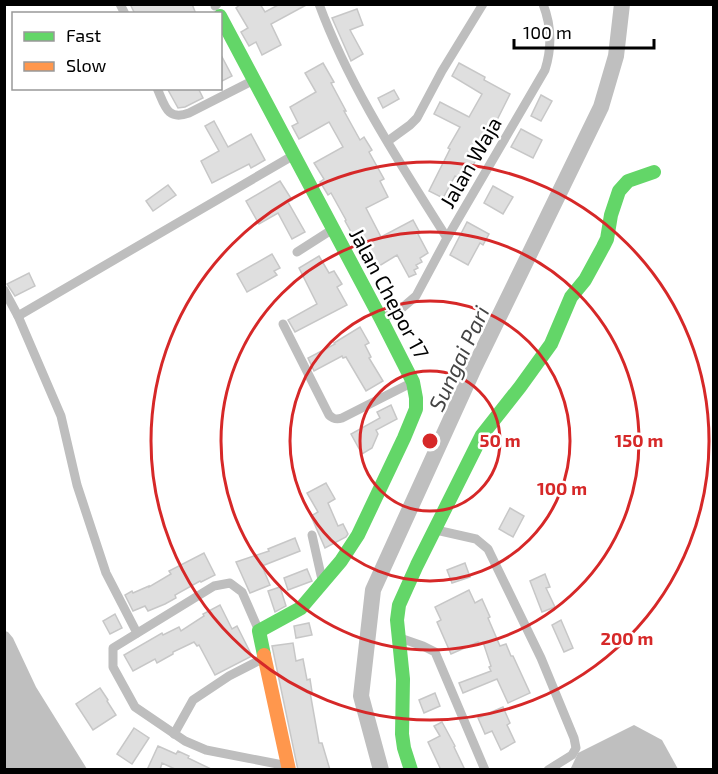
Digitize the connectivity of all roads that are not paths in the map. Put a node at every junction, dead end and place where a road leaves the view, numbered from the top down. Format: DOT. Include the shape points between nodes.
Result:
graph roads {
  1 [pos="320,4"];
  2 [pos="483,4"];
  3 [pos="543,4"];
  4 [pos="222,19"];
  5 [pos="254,80"];
  6 [pos="158,90"];
  7 [pos="387,141"];
  8 [pos="294,155"];
  9 [pos="654,172"];
  10 [pos="333,229"];
  11 [pos="447,238"];
  12 [pos="297,252"];
  13 [pos="4,290"];
  14 [pos="18,316"];
  15 [pos="381,318"];
  16 [pos="283,324"];
  17 [pos="413,382"];
  18 [pos="436,530"];
  19 [pos="312,535"];
  20 [pos="323,584"];
  21 [pos="259,630"];
  22 [pos="137,633"];
  23 [pos="399,638"];
  24 [pos="264,658"];
  25 [pos="174,734"];
  26 [pos="288,768"];
  27 [pos="411,770"];
  28 [pos="486,770"];
  29 [pos="548,770"];
  1 -- 7 [label="street" via="327,26"];
  2 -- 7 [label="street" via="417,118"];
  3 -- 11 [label="street, Jalan Waja" via="551,40 545,70"];
  4 -- 5 [label="street, Jalan Chepor 17"];
  5 -- 6 [label="street" via="181,116 167,110"];
  5 -- 8 [label="street, Jalan Chepor 17"];
  7 -- 11 [label="street"];
  8 -- 10 [label="street, Jalan Chepor 17"];
  8 -- 14 [label="street"];
  9 -- 18 [label="street" via="628,181 619,191 603,248 571,297 551,344 482,435"];
  10 -- 12 [label="street"];
  10 -- 15 [label="street, Jalan Chepor 17"];
  11 -- 15 [label="street, Jalan Waja" via="416,296"];
  13 -- 14 [label="street"];
  14 -- 22 [label="street" via="61,416 77,485 106,573"];
  15 -- 17 [label="street, Jalan Chepor 17"];
  16 -- 17 [label="street" via="332,418 342,418"];
  17 -- 20 [label="street, Jalan Chepor 17" via="416,409 404,438 357,535"];
  18 -- 23 [label="street" via="399,605"];
  18 -- 29 [label="street" via="476,539 488,549 541,658 576,748 572,755"];
  19 -- 20 [label="street"];
  20 -- 21 [label="street, Jalan Chepor 17" via="296,612"];
  21 -- 22 [label="street" via="242,592 230,583 214,586"];
  21 -- 24 [label="street"];
  22 -- 25 [label="street" via="113,648 113,667 135,707"];
  23 -- 27 [label="street" via="402,734"];
  23 -- 28 [label="street" via="435,652"];
  24 -- 25 [label="street" via="193,700"];
  24 -- 26 [label="street"];
  25 -- 26 [label="street" via="206,750"];
}
